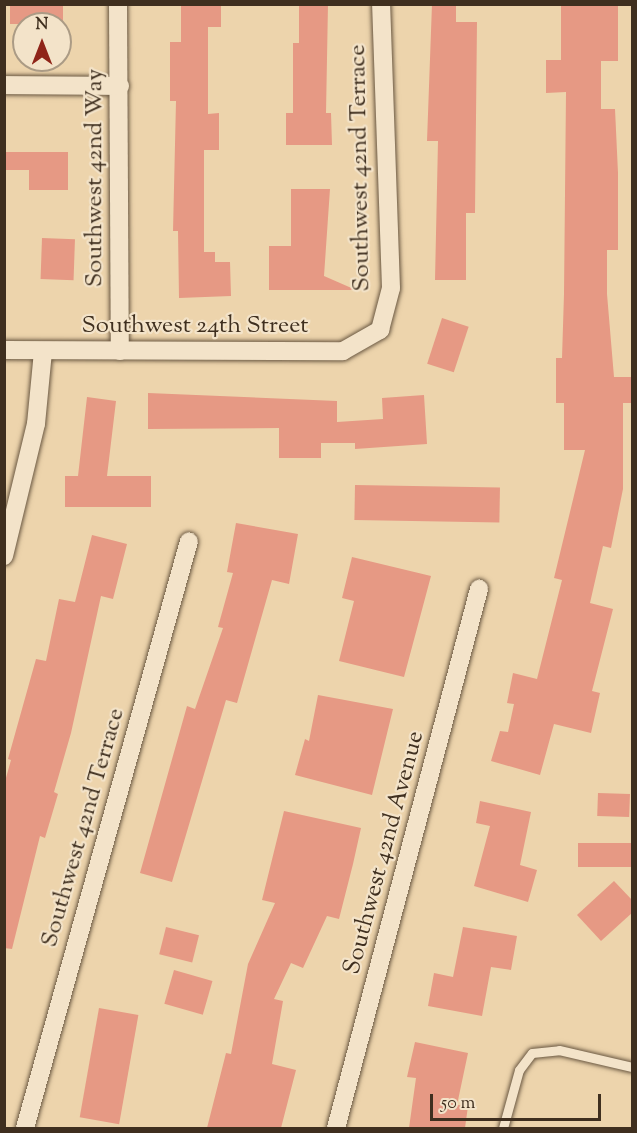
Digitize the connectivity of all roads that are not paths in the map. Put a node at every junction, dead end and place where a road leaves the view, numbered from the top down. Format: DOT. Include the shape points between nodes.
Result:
graph roads {
  1 [pos="118,4"];
  2 [pos="381,4"];
  3 [pos="4,85"];
  4 [pos="120,86"];
  5 [pos="380,330"];
  6 [pos="4,350"];
  7 [pos="42,351"];
  8 [pos="120,351"];
  9 [pos="189,541"];
  10 [pos="4,556"];
  11 [pos="479,589"];
  12 [pos="633,1067"];
  13 [pos="25,1128"];
  14 [pos="336,1128"];
  15 [pos="503,1128"];
  1 -- 4 [label="street, Southwest 42nd Way"];
  2 -- 5 [label="street, Southwest 42nd Terrace" via="392,288"];
  3 -- 4 [label="street"];
  4 -- 8 [label="street, Southwest 42nd Way"];
  5 -- 8 [label="street, Southwest 24th Street" via="343,351"];
  6 -- 7 [label="street, Southwest 24th Street"];
  7 -- 8 [label="street, Southwest 24th Street"];
  7 -- 10 [label="street" via="36,424"];
  9 -- 13 [label="street, Southwest 42nd Terrace"];
  11 -- 14 [label="street, Southwest 42nd Avenue"];
  12 -- 15 [label="lane" via="560,1050 532,1053 519,1071"];
}
